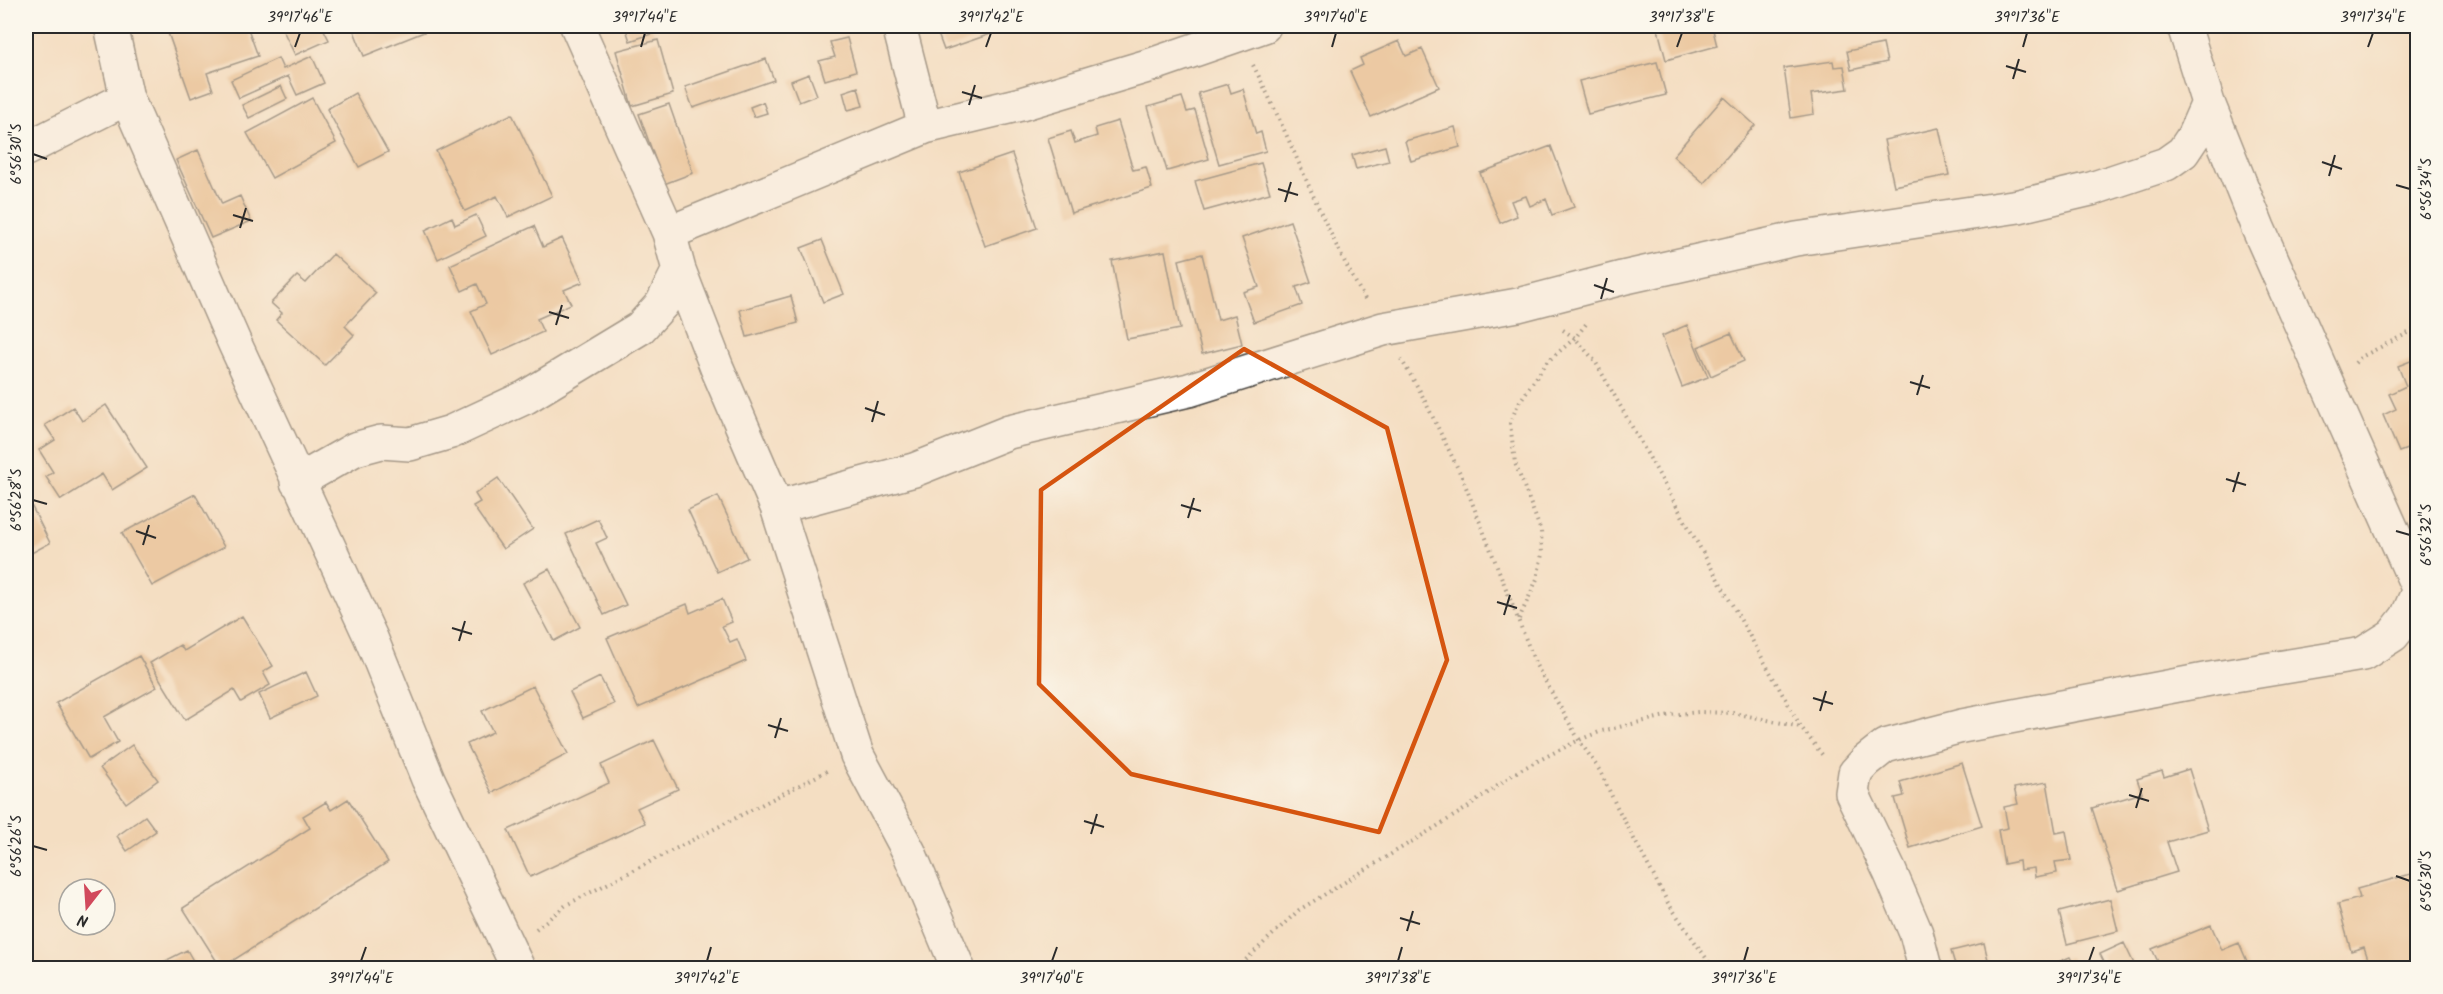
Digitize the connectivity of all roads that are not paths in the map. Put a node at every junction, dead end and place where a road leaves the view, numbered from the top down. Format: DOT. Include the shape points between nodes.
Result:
graph roads {
  1 [pos="111,26"];
  2 [pos="577,26"];
  3 [pos="899,26"];
  4 [pos="2184,26"];
  5 [pos="1250,30"];
  6 [pos="128,98"];
  7 [pos="2208,103"];
  8 [pos="925,127"];
  9 [pos="26,149"];
  10 [pos="669,233"];
  11 [pos="679,270"];
  12 [pos="297,482"];
  13 [pos="777,507"];
  14 [pos="2418,590"];
  15 [pos="514,959"];
  16 [pos="958,969"];
  17 [pos="1925,969"];
  1 -- 6 [label="street"];
  2 -- 10 [label="street"];
  3 -- 8 [label="street"];
  4 -- 7 [label="street"];
  5 -- 8 [label="street" via="1020,104"];
  6 -- 9 [label="street"];
  6 -- 12 [label="street"];
  7 -- 13 [label="street" via="2183,152 2166,164 2091,189 2019,206 1796,239 1518,305 1383,329 1190,390 1009,432 914,470"];
  7 -- 14 [label="street" via="2258,228"];
  8 -- 10 [label="street"];
  10 -- 11 [label="street"];
  11 -- 12 [label="street" via="662,304 640,328 526,397 451,432 410,444 381,442 355,449"];
  11 -- 13 [label="street"];
  12 -- 15 [label="street" via="371,638 428,779"];
  13 -- 16 [label="street" via="857,755 909,852"];
  14 -- 17 [label="street" via="2407,617 2393,635 2363,654 1962,726 1885,746 1855,773 1852,793 1916,933"];
}
